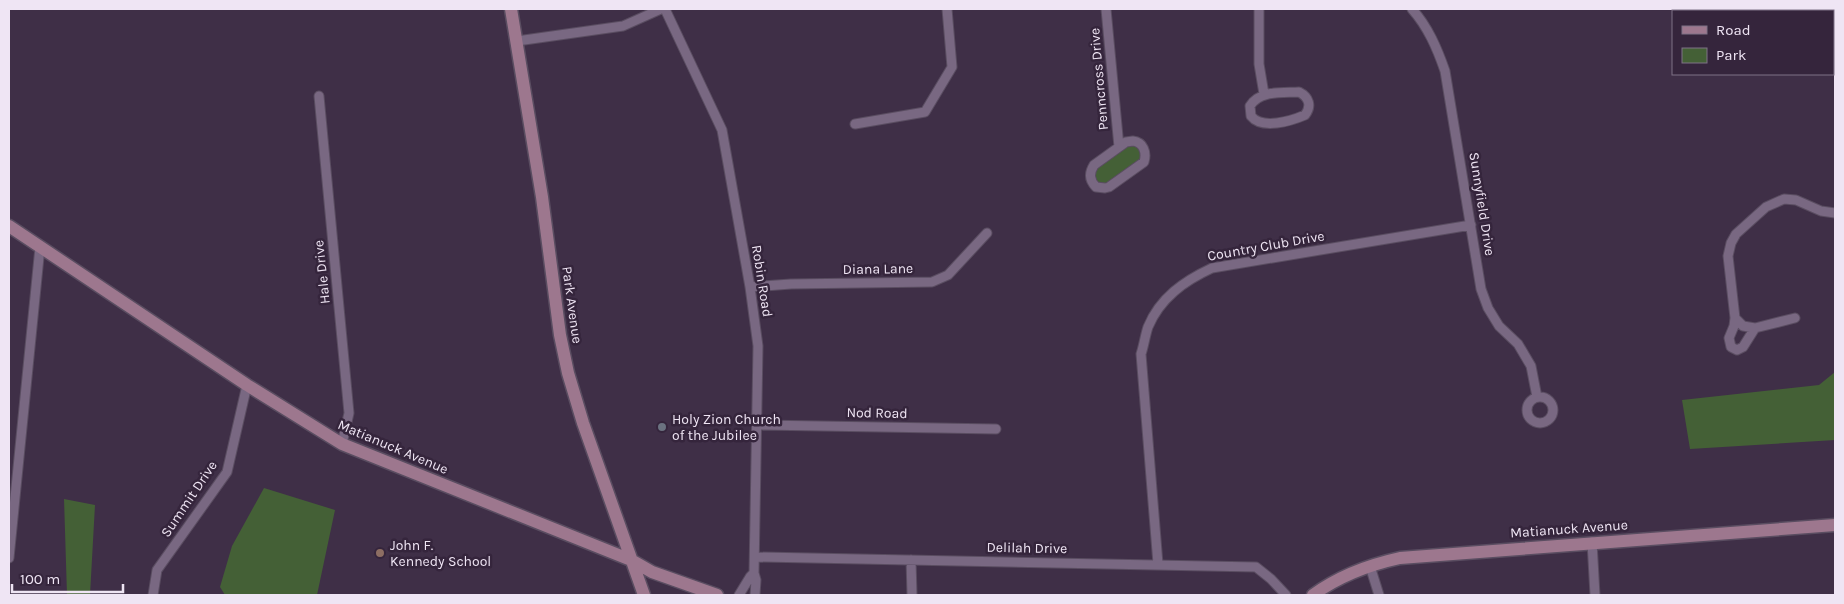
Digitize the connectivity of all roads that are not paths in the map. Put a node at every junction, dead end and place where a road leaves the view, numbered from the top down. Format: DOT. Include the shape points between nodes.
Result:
graph roads {
  1 [pos="511,9"];
  2 [pos="660,9"];
  3 [pos="664,9"];
  4 [pos="947,9"];
  5 [pos="1106,9"];
  6 [pos="1259,9"];
  7 [pos="1412,9"];
  8 [pos="516,41"];
  9 [pos="1264,94"];
  10 [pos="318,96"];
  11 [pos="855,124"];
  12 [pos="1119,147"];
  13 [pos="1835,214"];
  14 [pos="1471,225"];
  15 [pos="9,226"];
  16 [pos="987,233"];
  17 [pos="40,247"];
  18 [pos="750,287"];
  19 [pos="1735,318"];
  20 [pos="1795,318"];
  21 [pos="1755,328"];
  22 [pos="247,385"];
  23 [pos="1537,397"];
  24 [pos="757,425"];
  25 [pos="996,429"];
  26 [pos="342,444"];
  27 [pos="1835,525"];
  28 [pos="1592,542"];
  29 [pos="756,557"];
  30 [pos="9,558"];
  31 [pos="631,560"];
  32 [pos="911,560"];
  33 [pos="1158,564"];
  34 [pos="1370,566"];
  35 [pos="754,573"];
  36 [pos="153,595"];
  37 [pos="644,595"];
  38 [pos="717,595"];
  39 [pos="739,595"];
  40 [pos="756,595"];
  41 [pos="912,595"];
  42 [pos="1286,595"];
  43 [pos="1313,595"];
  44 [pos="1379,595"];
  45 [pos="1595,595"];
  1 -- 8 [label="street, Park Avenue"];
  2 -- 8 [label="street" via="624,26"];
  3 -- 18 [label="street, Robin Road" via="722,130"];
  4 -- 11 [label="street" via="952,67 925,112"];
  5 -- 12 [label="street, Penncross Drive"];
  6 -- 9 [label="street" via="1259,64"];
  7 -- 14 [label="street, Sunnyfield Drive" via="1435,44 1445,71"];
  8 -- 31 [label="street, Park Avenue" via="568,373"];
  9 -- 9 [label="street" via="1250,106 1252,116 1260,122 1272,123 1299,117 1308,111 1307,97 1299,92"];
  10 -- 26 [label="street, Hale Drive" via="349,413"];
  12 -- 12 [label="street, Penncross Drive" via="1090,170 1096,187 1110,187 1144,162 1145,150 1138,142 1126,142"];
  13 -- 19 [label="street" via="1787,198 1766,207 1743,227 1728,256"];
  14 -- 23 [label="street, Sunnyfield Drive" via="1481,289 1488,308 1499,326 1518,344 1531,366"];
  14 -- 33 [label="street, Country Club Drive" via="1212,268 1192,277 1160,306 1148,328 1142,354"];
  15 -- 17 [label="street, Matianuck Avenue"];
  16 -- 18 [label="street, Diana Lane" via="948,275 932,282"];
  17 -- 22 [label="street, Matianuck Avenue"];
  17 -- 30 [label="street"];
  18 -- 24 [label="street, Robin Road" via="758,346"];
  19 -- 21 [label="street" via="1743,326"];
  19 -- 21 [label="street" via="1729,338 1733,348 1743,347"];
  20 -- 21 [label="street"];
  22 -- 26 [label="street, Matianuck Avenue"];
  22 -- 36 [label="street, Summit Drive" via="227,472 157,570"];
  24 -- 25 [label="street, Nod Road"];
  24 -- 29 [label="street, Robin Road"];
  26 -- 31 [label="street, Matianuck Avenue"];
  27 -- 28 [label="street, Matianuck Avenue"];
  28 -- 34 [label="street, Matianuck Avenue" via="1400,558"];
  28 -- 45 [label="street"];
  29 -- 32 [label="street, Delilah Drive"];
  29 -- 35 [label="street, Robin Road"];
  31 -- 37 [label="street, Park Avenue"];
  31 -- 38 [label="street, Matianuck Avenue" via="652,572"];
  32 -- 33 [label="street, Delilah Drive"];
  32 -- 41 [label="street"];
  33 -- 42 [label="street, Delilah Drive" via="1256,568"];
  34 -- 43 [label="street, Matianuck Avenue"];
  34 -- 44 [label="street"];
  35 -- 39 [label="street, Robin Road"];
  35 -- 40 [label="street, Robin Road"];
}
